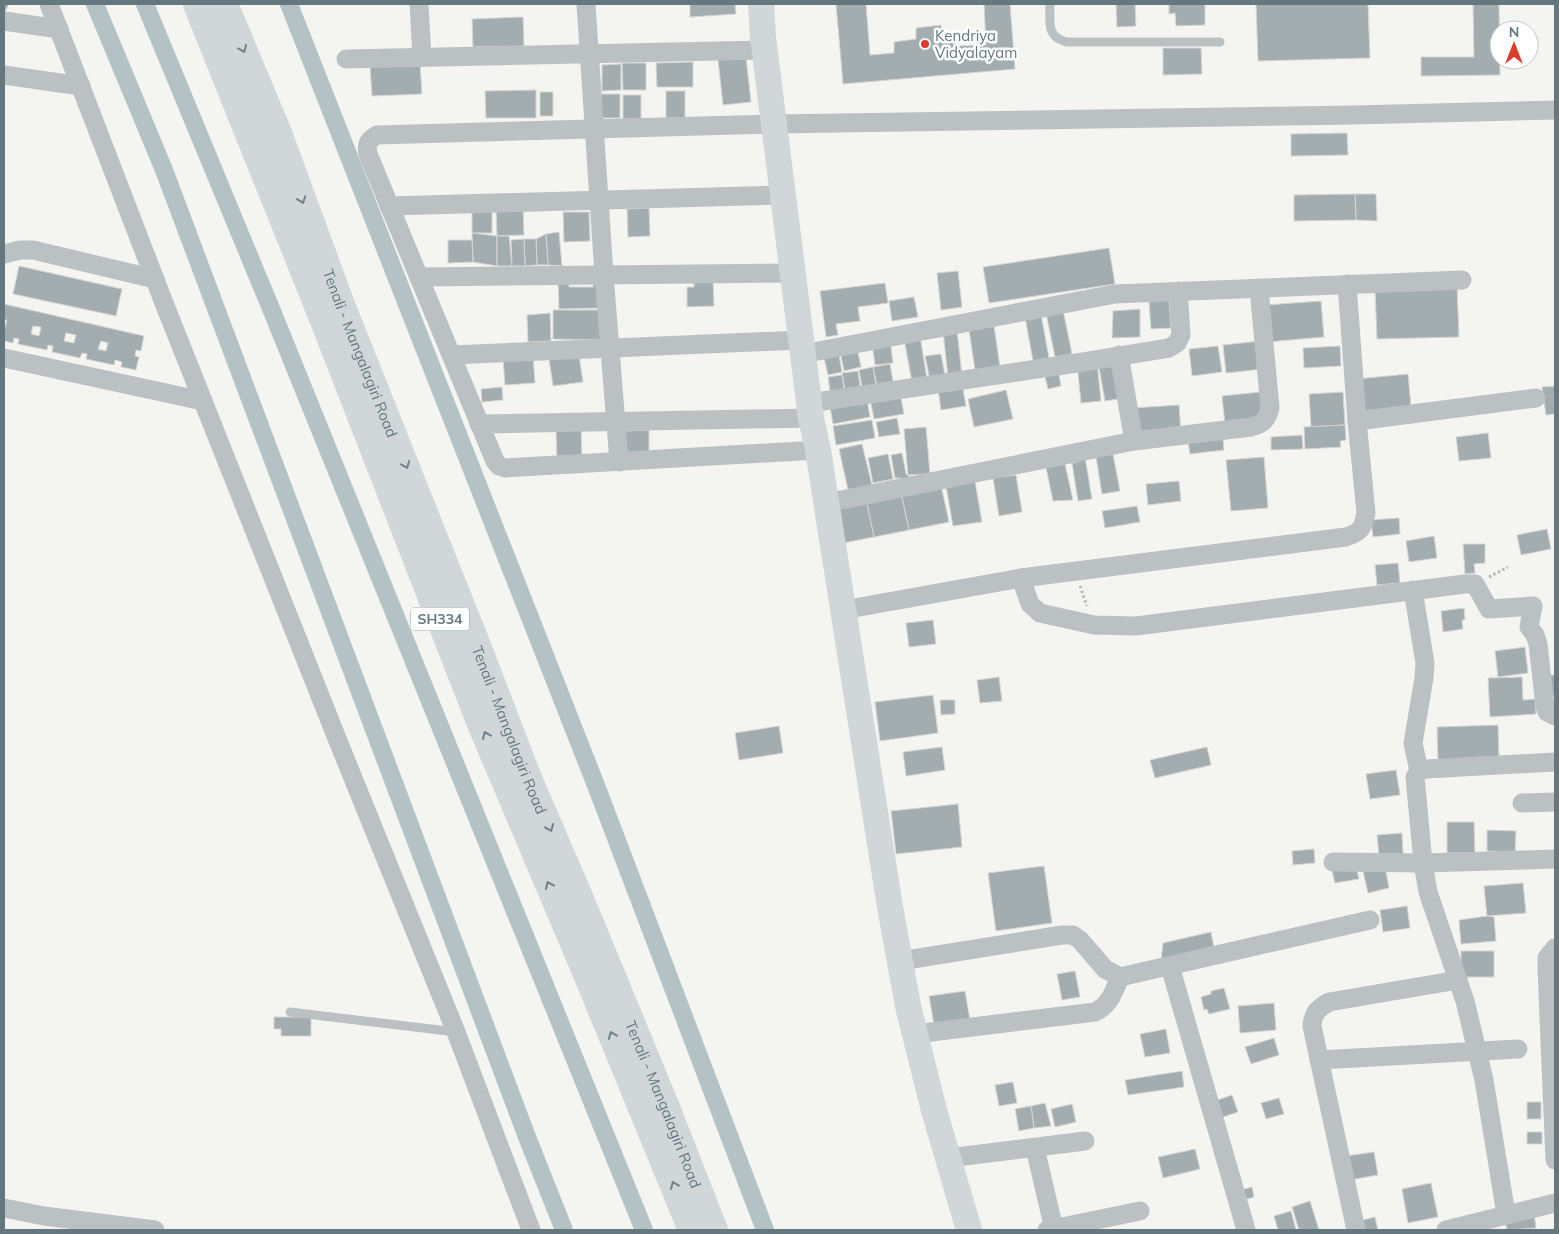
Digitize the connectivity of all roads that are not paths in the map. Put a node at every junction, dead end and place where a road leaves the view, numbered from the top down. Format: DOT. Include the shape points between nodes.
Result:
graph roads {
  1 [pos="49,4"];
  2 [pos="197,4"];
  3 [pos="224,4"];
  4 [pos="419,4"];
  5 [pos="586,4"];
  6 [pos="761,4"];
  7 [pos="1050,4"];
  8 [pos="4,21"];
  9 [pos="59,30"];
  10 [pos="1220,42"];
  11 [pos="765,50"];
  12 [pos="590,54"];
  13 [pos="422,56"];
  14 [pos="346,59"];
  15 [pos="4,75"];
  16 [pos="81,86"];
  17 [pos="1555,110"];
  18 [pos="774,124"];
  19 [pos="595,128"];
  20 [pos="783,195"];
  21 [pos="600,200"];
  22 [pos="389,206"];
  23 [pos="4,254"];
  24 [pos="793,273"];
  25 [pos="604,275"];
  26 [pos="418,277"];
  27 [pos="155,279"];
  28 [pos="1462,280"];
  29 [pos="1347,284"];
  30 [pos="1259,288"];
  31 [pos="1178,291"];
  32 [pos="802,347"];
  33 [pos="610,348"];
  34 [pos="451,355"];
  35 [pos="1119,355"];
  36 [pos="4,358"];
  37 [pos="1536,398"];
  38 [pos="204,401"];
  39 [pos="810,410"];
  40 [pos="616,421"];
  41 [pos="1357,421"];
  42 [pos="480,424"];
  43 [pos="1134,441"];
  44 [pos="818,450"];
  45 [pos="619,462"];
  46 [pos="826,503"];
  47 [pos="1021,578"];
  48 [pos="1413,590"];
  49 [pos="843,610"];
  50 [pos="1555,716"];
  51 [pos="1555,762"];
  52 [pos="1419,771"];
  53 [pos="1555,802"];
  54 [pos="1522,803"];
  55 [pos="1555,859"];
  56 [pos="1333,862"];
  57 [pos="1423,864"];
  58 [pos="1370,920"];
  59 [pos="1555,948"];
  60 [pos="900,961"];
  61 [pos="1170,966"];
  62 [pos="1120,977"];
  63 [pos="1458,980"];
  64 [pos="290,1012"];
  65 [pos="456,1032"];
  66 [pos="915,1034"];
  67 [pos="1518,1049"];
  68 [pos="1477,1052"];
  69 [pos="1320,1060"];
  70 [pos="1085,1141"];
  71 [pos="1035,1148"];
  72 [pos="948,1158"];
  73 [pos="1555,1160"];
  74 [pos="1555,1203"];
  75 [pos="4,1208"];
  76 [pos="1140,1211"];
  77 [pos="1499,1221"];
  78 [pos="155,1230"];
  79 [pos="530,1230"];
  80 [pos="692,1230"];
  81 [pos="714,1230"];
  82 [pos="969,1230"];
  83 [pos="1051,1230"];
  84 [pos="1246,1230"];
  85 [pos="1356,1230"];
  86 [pos="1446,1230"];
  1 -- 9 [label="street"];
  80 -- 2 [label="main road, SH334, one-way" via="481,724"];
  3 -- 81 [label="main road, Tenali - Mangalagiri Road / SH334, one-way" via="278,133 343,310 527,776"];
  4 -- 13 [label="street"];
  5 -- 12 [label="street"];
  6 -- 11 [label="main road"];
  7 -- 10 [label="lane" via="1050,28 1058,40"];
  8 -- 9 [label="street"];
  9 -- 16 [label="street"];
  11 -- 12 [label="street"];
  11 -- 18 [label="main road"];
  12 -- 13 [label="street"];
  12 -- 19 [label="street"];
  13 -- 14 [label="street"];
  15 -- 16 [label="street"];
  16 -- 27 [label="street"];
  17 -- 18 [label="street"];
  18 -- 19 [label="street"];
  18 -- 20 [label="main road"];
  19 -- 21 [label="street"];
  19 -- 22 [label="street" via="377,135 369,139 366,146"];
  20 -- 21 [label="street"];
  20 -- 24 [label="main road"];
  21 -- 22 [label="street"];
  21 -- 25 [label="street"];
  22 -- 26 [label="street"];
  23 -- 27 [label="street" via="33,250"];
  24 -- 25 [label="street"];
  24 -- 32 [label="main road"];
  25 -- 26 [label="street"];
  25 -- 33 [label="street"];
  26 -- 34 [label="street"];
  27 -- 38 [label="street"];
  28 -- 29 [label="street"];
  29 -- 30 [label="street"];
  29 -- 41 [label="street"];
  30 -- 31 [label="street"];
  30 -- 43 [label="street" via="1270,408 1268,417 1261,425 1251,427"];
  31 -- 32 [label="street" via="1115,294"];
  31 -- 35 [label="street" via="1181,335 1177,343 1169,348"];
  32 -- 33 [label="street"];
  32 -- 39 [label="main road"];
  33 -- 34 [label="street"];
  33 -- 40 [label="street"];
  34 -- 42 [label="street"];
  35 -- 39 [label="street"];
  35 -- 43 [label="street"];
  36 -- 38 [label="street"];
  37 -- 41 [label="street"];
  38 -- 65 [label="street"];
  39 -- 40 [label="street"];
  39 -- 44 [label="main road"];
  40 -- 42 [label="street"];
  40 -- 45 [label="street"];
  41 -- 47 [label="street" via="1366,513 1358,533"];
  42 -- 45 [label="street" via="495,461 505,468"];
  43 -- 46 [label="street"];
  44 -- 45 [label="street"];
  44 -- 46 [label="main road"];
  46 -- 49 [label="main road"];
  47 -- 48 [label="street" via="1030,604 1040,613 1094,625 1146,625"];
  47 -- 49 [label="street"];
  48 -- 50 [label="street" via="1475,584 1489,609 1533,606 1529,627 1538,644 1545,706 1547,712"];
  48 -- 52 [label="street" via="1425,663 1413,743"];
  49 -- 60 [label="main road"];
  51 -- 52 [label="street"];
  52 -- 57 [label="street" via="1415,786"];
  53 -- 54 [label="street"];
  55 -- 57 [label="street"];
  56 -- 57 [label="street"];
  57 -- 63 [label="street" via="1428,892"];
  58 -- 61 [label="street"];
  59 -- 73 [label="street" via="1548,958 1547,969"];
  60 -- 62 [label="street" via="1073,935 1105,969"];
  60 -- 66 [label="main road"];
  61 -- 62 [label="street"];
  61 -- 84 [label="street"];
  62 -- 66 [label="street" via="1110,1000 1095,1012"];
  63 -- 68 [label="street"];
  63 -- 69 [label="street" via="1328,1002 1313,1015 1312,1026"];
  64 -- 65 [label="lane"];
  65 -- 79 [label="street"];
  66 -- 72 [label="main road"];
  67 -- 68 [label="street"];
  68 -- 69 [label="street"];
  68 -- 77 [label="street" via="1486,1089"];
  69 -- 85 [label="street"];
  70 -- 71 [label="street"];
  71 -- 72 [label="street"];
  71 -- 83 [label="street"];
  72 -- 82 [label="main road"];
  74 -- 77 [label="street"];
  75 -- 78 [label="street"];
  76 -- 83 [label="street"];
  77 -- 86 [label="street"];
}
